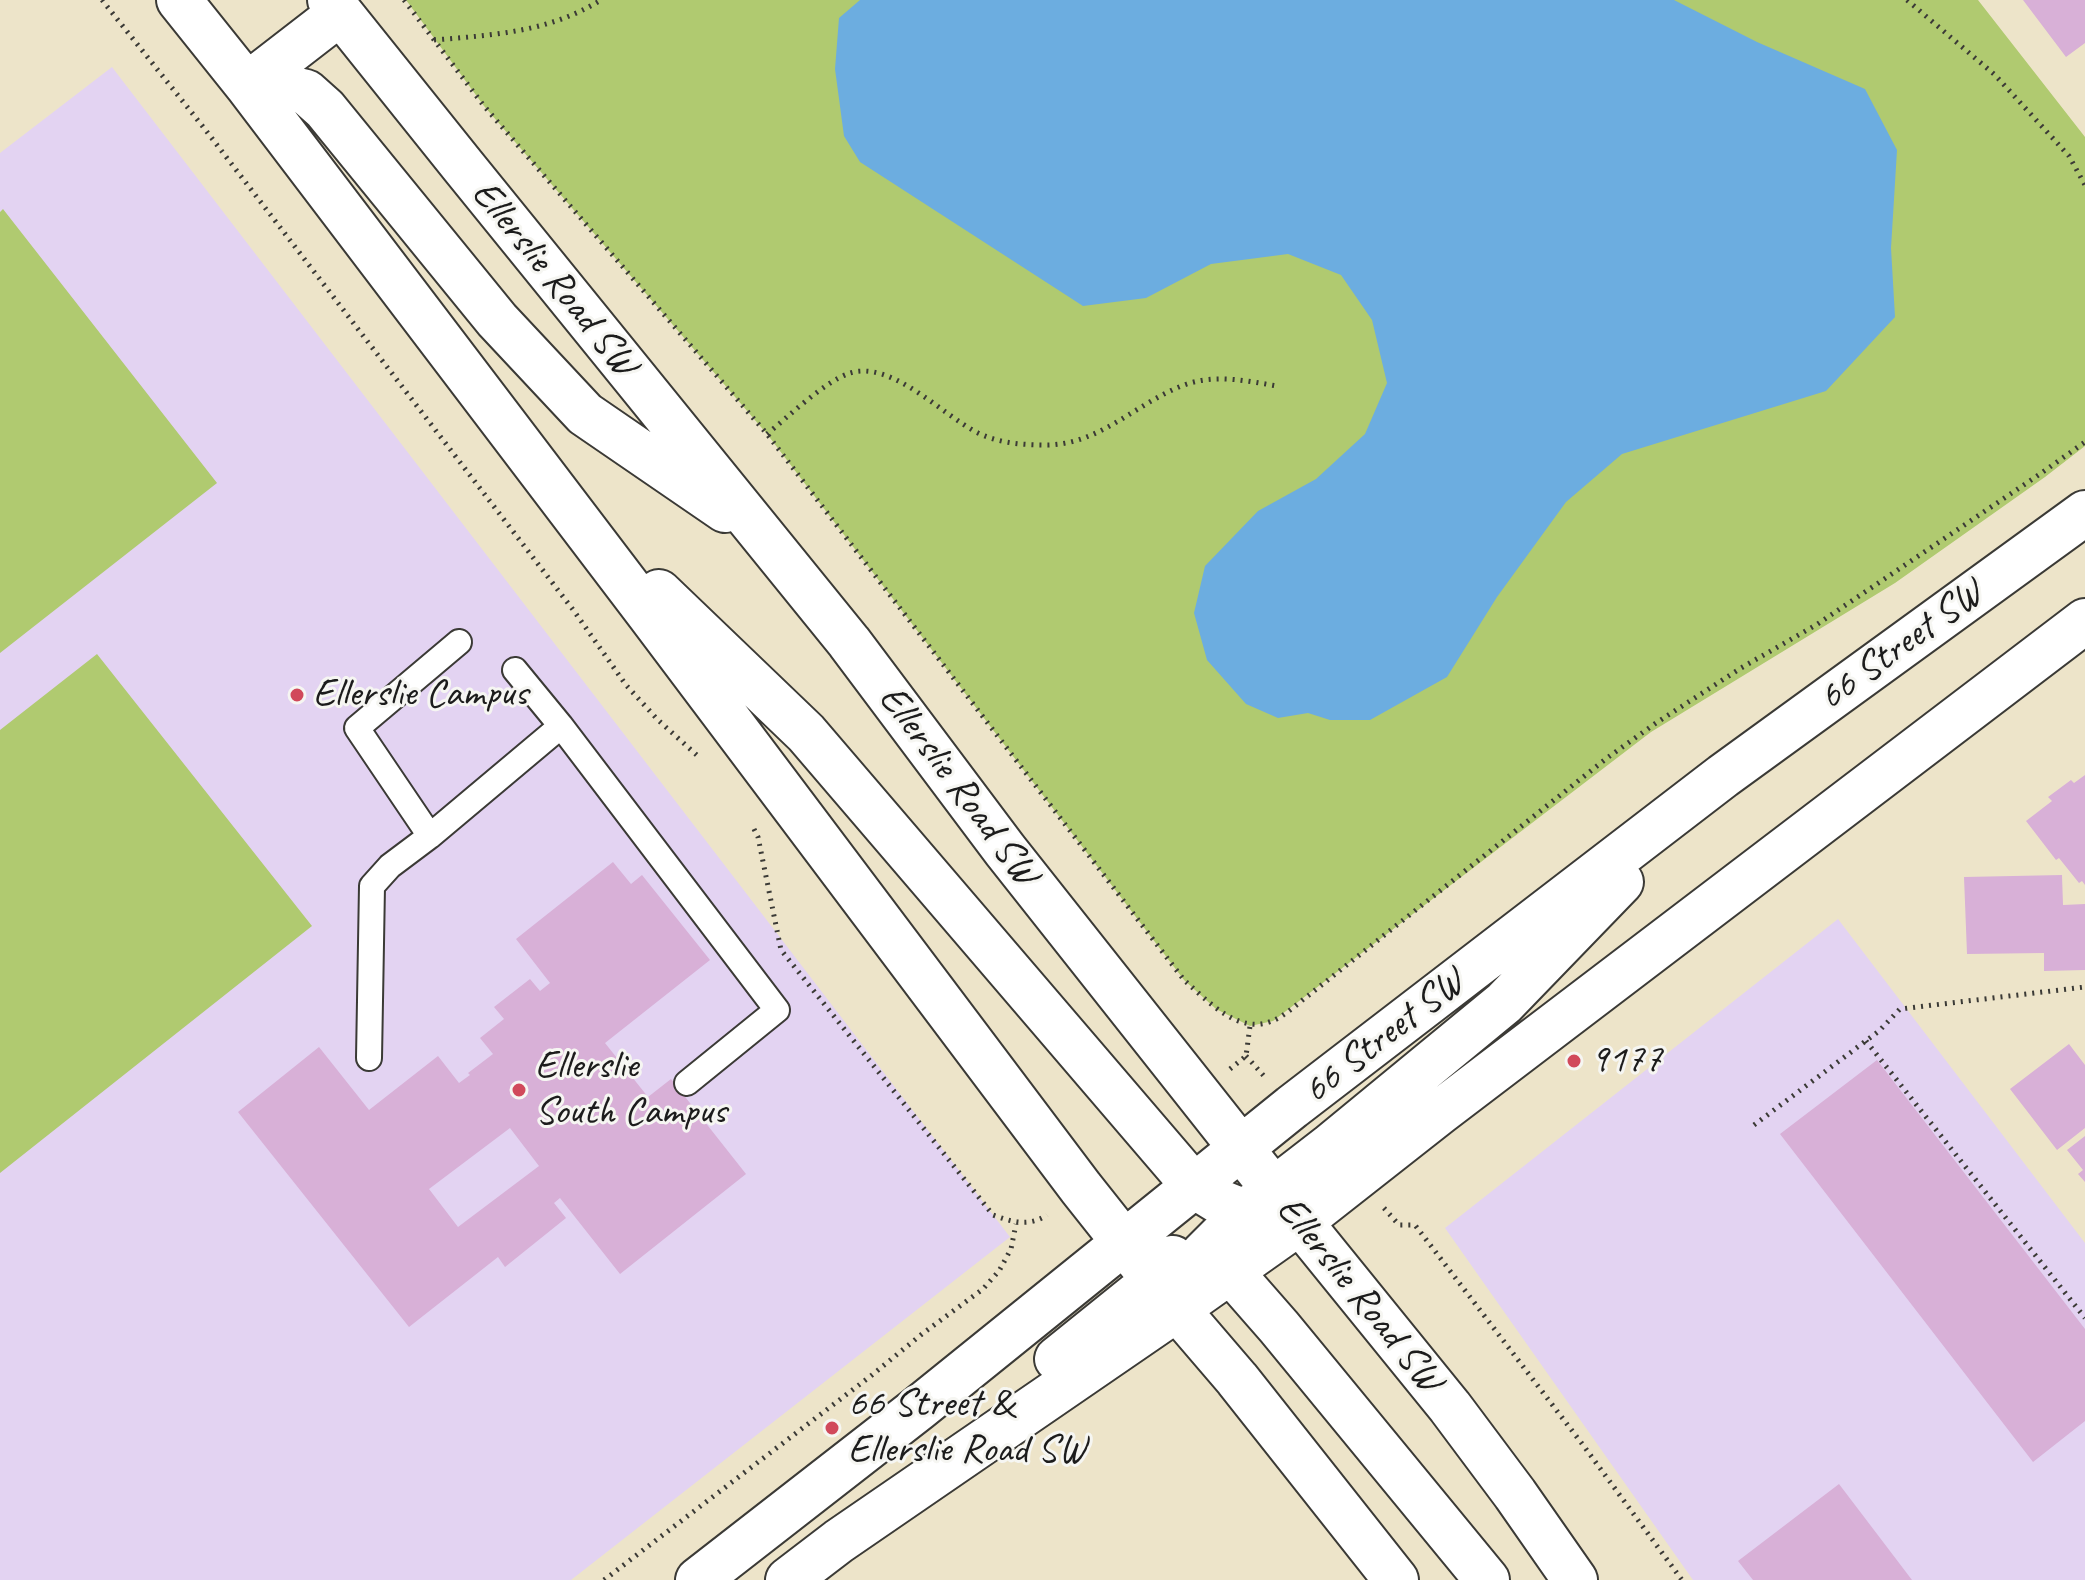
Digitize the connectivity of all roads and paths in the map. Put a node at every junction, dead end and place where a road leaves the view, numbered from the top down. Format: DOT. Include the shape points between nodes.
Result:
graph roads {
  1 [pos="102,0"];
  2 [pos="179,0"];
  3 [pos="404,0"];
  4 [pos="601,0"];
  5 [pos="1907,0"];
  6 [pos="335,6"];
  7 [pos="434,40"];
  8 [pos="247,85"];
  9 [pos="2085,185"];
  10 [pos="1277,386"];
  11 [pos="767,434"];
  12 [pos="2085,442"];
  13 [pos="562,499"];
  14 [pos="2085,513"];
  15 [pos="763,536"];
  16 [pos="2085,621"];
  17 [pos="459,642"];
  18 [pos="515,670"];
  19 [pos="561,726"];
  20 [pos="705,763"];
  21 [pos="1723,776"];
  22 [pos="751,824"];
  23 [pos="430,836"];
  24 [pos="2085,987"];
  25 [pos="1250,1026"];
  26 [pos="1866,1041"];
  27 [pos="1246,1056"];
  28 [pos="369,1058"];
  29 [pos="687,1083"];
  30 [pos="1754,1125"];
  31 [pos="1241,1148"];
  32 [pos="1246,1202"];
  33 [pos="1043,1219"];
  34 [pos="1016,1224"];
  35 [pos="1399,1225"];
  36 [pos="1125,1243"];
  37 [pos="1189,1273"];
  38 [pos="2085,1318"];
  39 [pos="604,1580"];
  40 [pos="698,1580"];
  41 [pos="788,1580"];
  42 [pos="1396,1580"];
  43 [pos="1487,1580"];
  44 [pos="1575,1580"];
  45 [pos="1682,1580"];
  1 -- 20 [label="path" via="626,685"];
  2 -- 8 [label="main road"];
  3 -- 7 [label="path"];
  4 -- 7 [label="path" via="549,24"];
  5 -- 9 [label="path" via="1995,75 2069,156"];
  6 -- 8 [label="main road"];
  6 -- 15 [label="main road, Ellerslie Road SW"];
  7 -- 11 [label="path" via="484,106"];
  8 -- 13 [label="main road"];
  8 -- 15 [label="main road" via="306,92 497,320 585,414"];
  10 -- 11 [label="path" via="1230,378 1188,384 1106,429 1075,442 1049,445 1003,443 890,376 870,371 849,373"];
  11 -- 25 [label="path" via="1184,980 1216,1009"];
  12 -- 25 [label="path" via="1816,625 1656,723 1297,1004 1273,1021"];
  13 -- 32 [label="main road" via="806,733"];
  13 -- 36 [label="main road"];
  14 -- 21 [label="main road, 66 Street SW"];
  15 -- 31 [label="main road, Ellerslie Road SW"];
  16 -- 32 [label="main road, 66 Street SW" via="1440,1112"];
  17 -- 23 [label="lane" via="357,728"];
  18 -- 19 [label="lane"];
  19 -- 23 [label="lane"];
  19 -- 29 [label="lane" via="777,1010"];
  21 -- 31 [label="main road, 66 Street SW"];
  21 -- 32 [label="main road" via="1504,1003 1329,1147"];
  22 -- 34 [label="path" via="781,950 993,1215"];
  23 -- 28 [label="lane" via="372,886"];
  24 -- 26 [label="path" via="1900,1009"];
  25 -- 27 [label="path"];
  26 -- 30 [label="path"];
  26 -- 38 [label="path"];
  31 -- 32 [label="main road, 66 Street SW"];
  31 -- 32 [label="main road, Ellerslie Road SW"];
  32 -- 36 [label="main road, 66 Street SW"];
  32 -- 37 [label="main road, 66 Street SW"];
  32 -- 37 [label="main road"];
  32 -- 44 [label="main road, Ellerslie Road SW" via="1450,1407"];
  33 -- 34 [label="path"];
  34 -- 39 [label="path" via="1011,1249 983,1289"];
  35 -- 45 [label="path" via="1415,1225"];
  36 -- 37 [label="main road"];
  36 -- 40 [label="main road, 66 Street SW"];
  37 -- 41 [label="main road" via="919,1468"];
  37 -- 42 [label="main road" via="1237,1379"];
  37 -- 43 [label="main road" via="1279,1327"];
}
